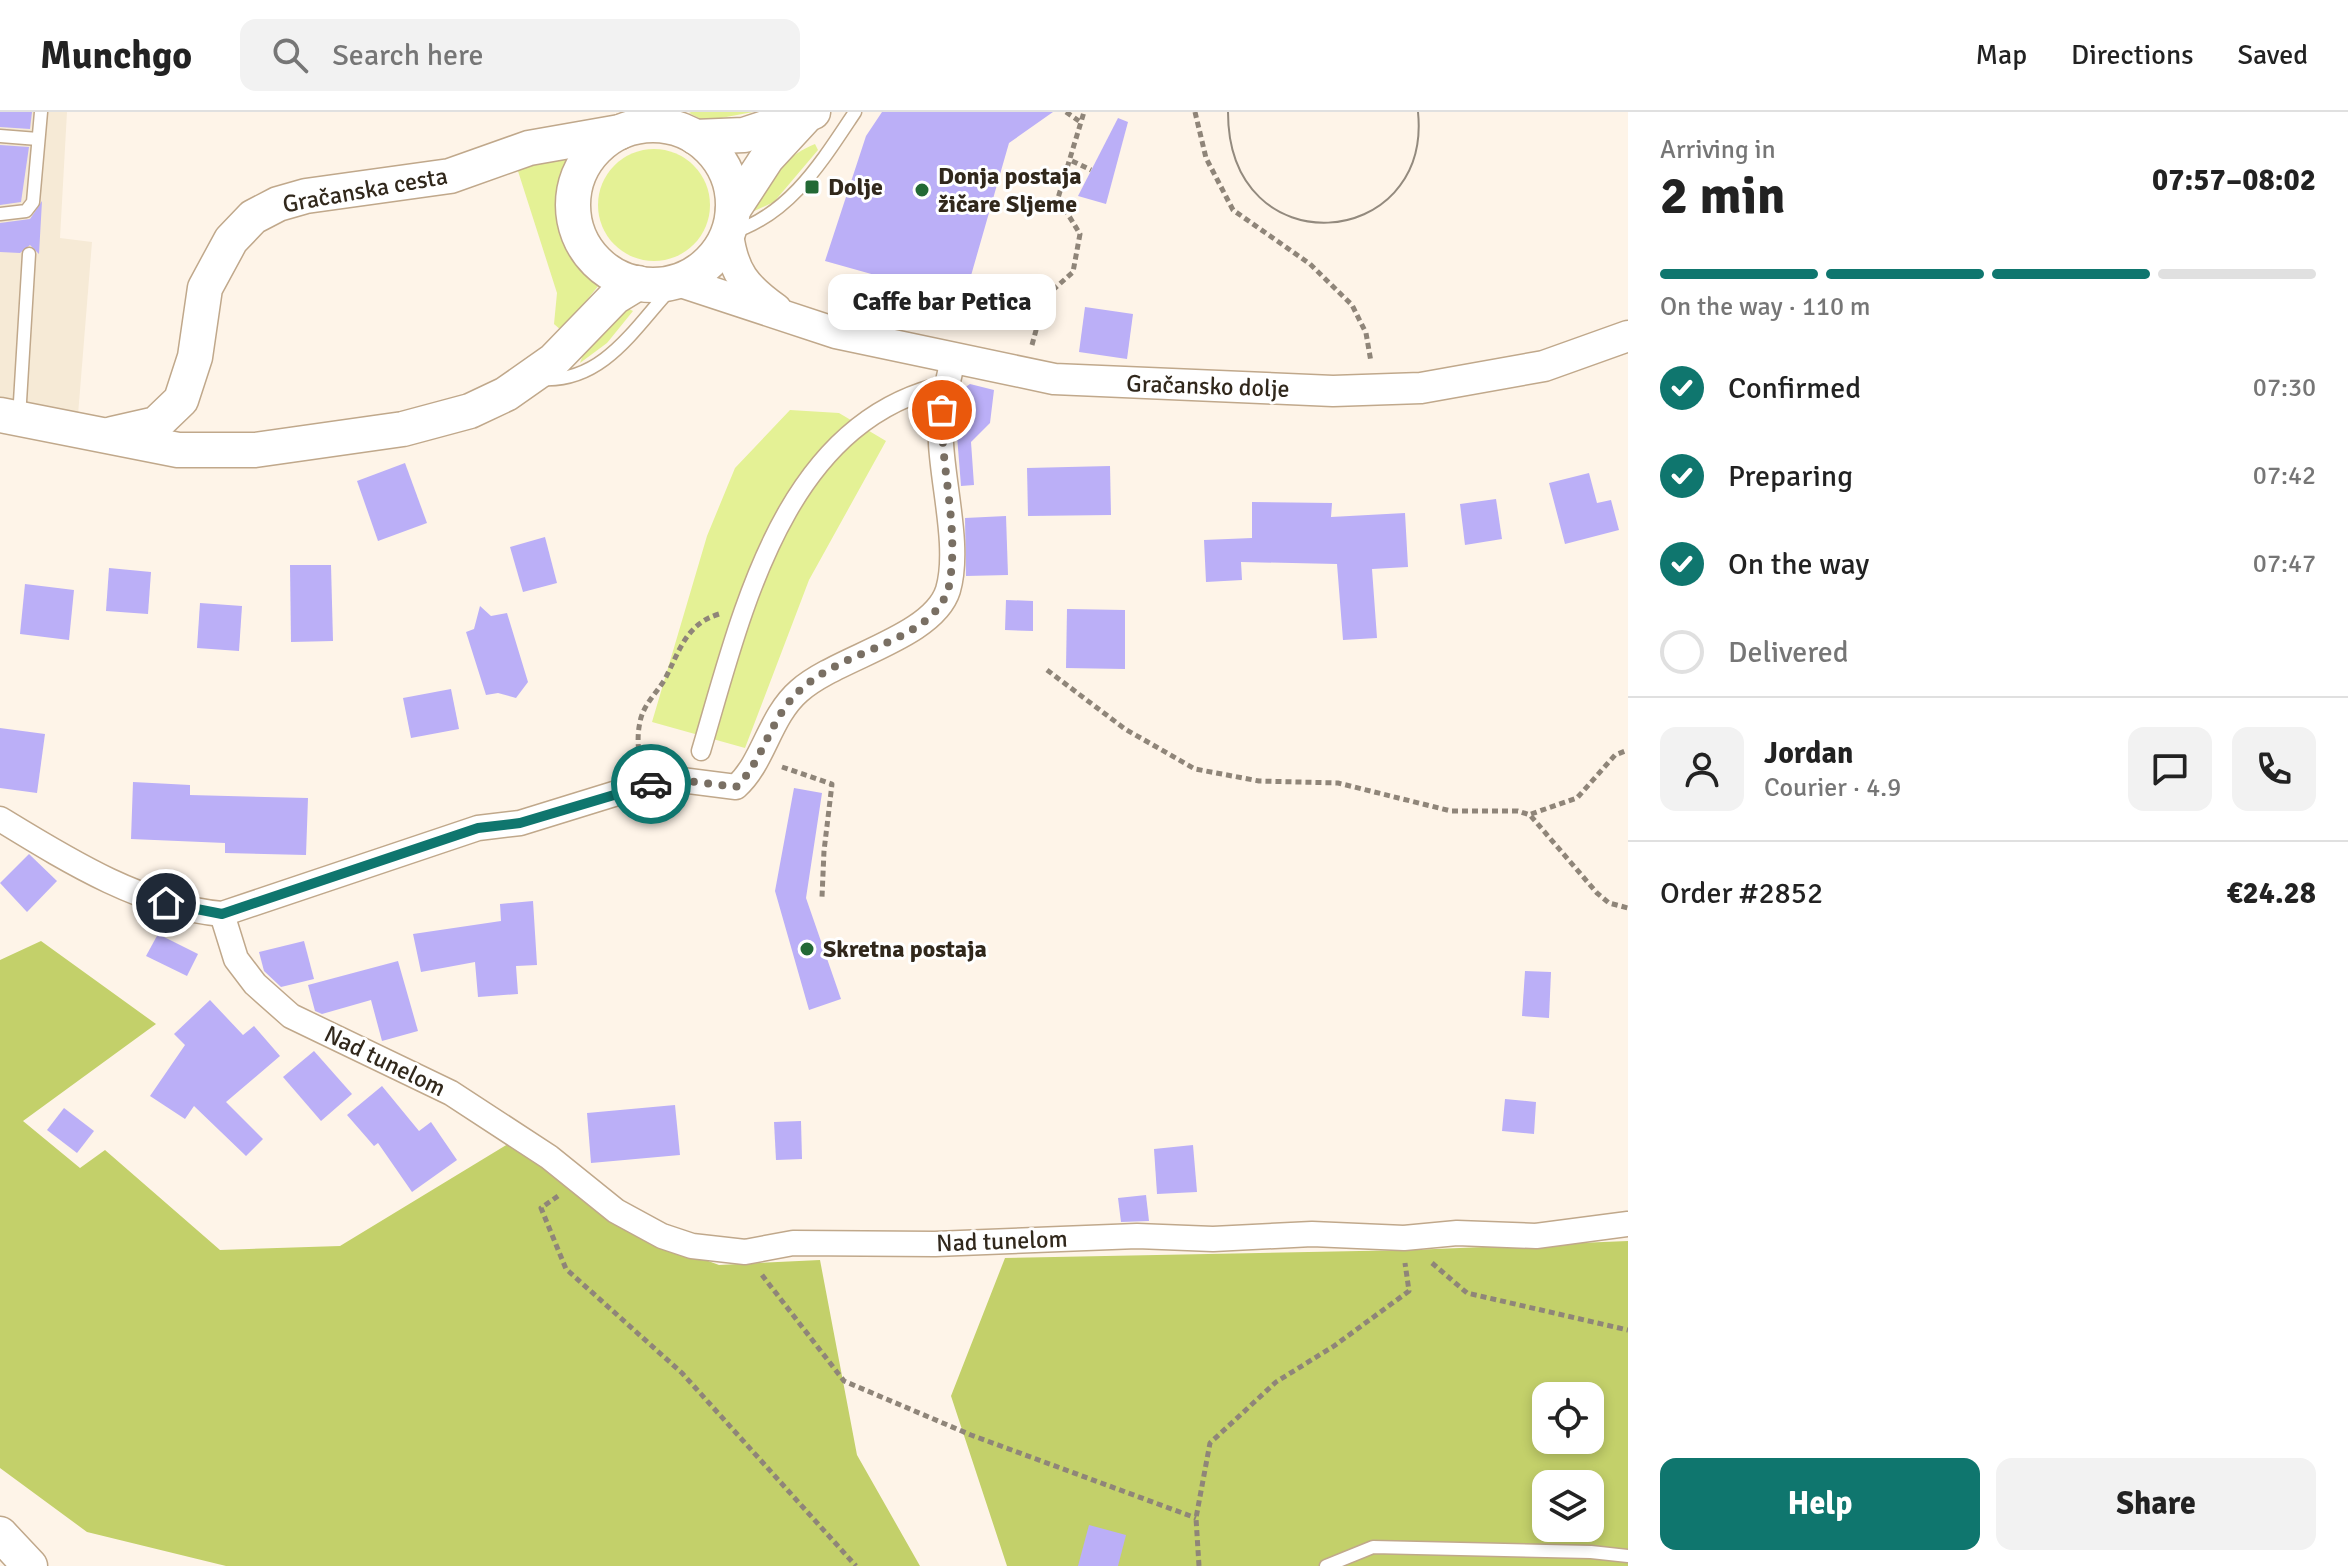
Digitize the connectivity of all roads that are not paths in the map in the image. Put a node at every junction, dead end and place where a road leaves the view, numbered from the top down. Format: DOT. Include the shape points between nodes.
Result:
graph roads {
  1 [pos="41,112"];
  2 [pos="855,112"];
  3 [pos="810,114"];
  4 [pos="641,123"];
  5 [pos="0,136"];
  6 [pos="695,137"];
  7 [pos="38,139"];
  8 [pos="0,214"];
  9 [pos="730,222"];
  10 [pos="29,254"];
  11 [pos="678,281"];
  12 [pos="638,283"];
  13 [pos="788,317"];
  14 [pos="1628,336"];
  15 [pos="950,372"];
  16 [pos="190,379"];
  17 [pos="530,379"];
  18 [pos="10,417"];
  19 [pos="104,435"];
  20 [pos="227,451"];
  21 [pos="701,751"];
  22 [pos="0,819"];
  23 [pos="222,914"];
  24 [pos="1628,1224"];
  25 [pos="0,1534"];
  26 [pos="1628,1556"];
  27 [pos="30,1566"];
  28 [pos="1326,1566"];
  1 -- 7 [label="lane"];
  2 -- 9 [label="lane" via="789,201 764,220"];
  3 -- 6 [label="main road" via="744,135"];
  3 -- 9 [label="main road" via="767,158"];
  4 -- 6 [label="main road"];
  4 -- 12 [label="main road" via="596,149 586,162 577,180 574,215 593,257 620,278"];
  4 -- 16 [label="main road, Gračanska cesta" via="529,148 450,176 306,196 253,217 231,240 205,288"];
  5 -- 7 [label="lane"];
  6 -- 9 [label="main road" via="717,157 729,179"];
  7 -- 8 [label="lane" via="33,202 26,211"];
  9 -- 11 [label="main road" via="708,263"];
  9 -- 13 [label="street, Gračansko dolje" via="732,263 746,284"];
  10 -- 18 [label="lane"];
  11 -- 12 [label="main road"];
  11 -- 13 [label="street, Gračansko dolje"];
  11 -- 17 [label="lane" via="607,358 555,380"];
  12 -- 17 [label="main road, Gračanska cesta" via="615,297"];
  13 -- 15 [label="street, Gračansko dolje"];
  14 -- 15 [label="street, Gračansko dolje" via="1502,376 1421,388"];
  15 -- 21 [label="street" via="868,419 828,453 796,496 746,606"];
  15 -- 23 [label="street" via="941,441 950,567 943,603 922,624 799,691 736,787 681,780 643,785 520,823 451,836"];
  16 -- 19 [label="main road, Gračanska cesta" via="181,400 156,424"];
  16 -- 20 [label="main road" via="191,417 199,433"];
  17 -- 20 [label="main road, Gračanska cesta" via="439,421 316,443"];
  18 -- 19 [label="main road, Gračanska cesta"];
  19 -- 20 [label="main road, Gračanska cesta" via="178,450"];
  22 -- 23 [label="street" via="139,892 195,912"];
  23 -- 24 [label="street, Nad tunelom" via="236,959 282,1009 451,1093 514,1132 616,1211 662,1236 717,1251 793,1243 1137,1236 1536,1236"];
  25 -- 27 [label="main road"];
  26 -- 28 [label="lane" via="1373,1547"];
}
